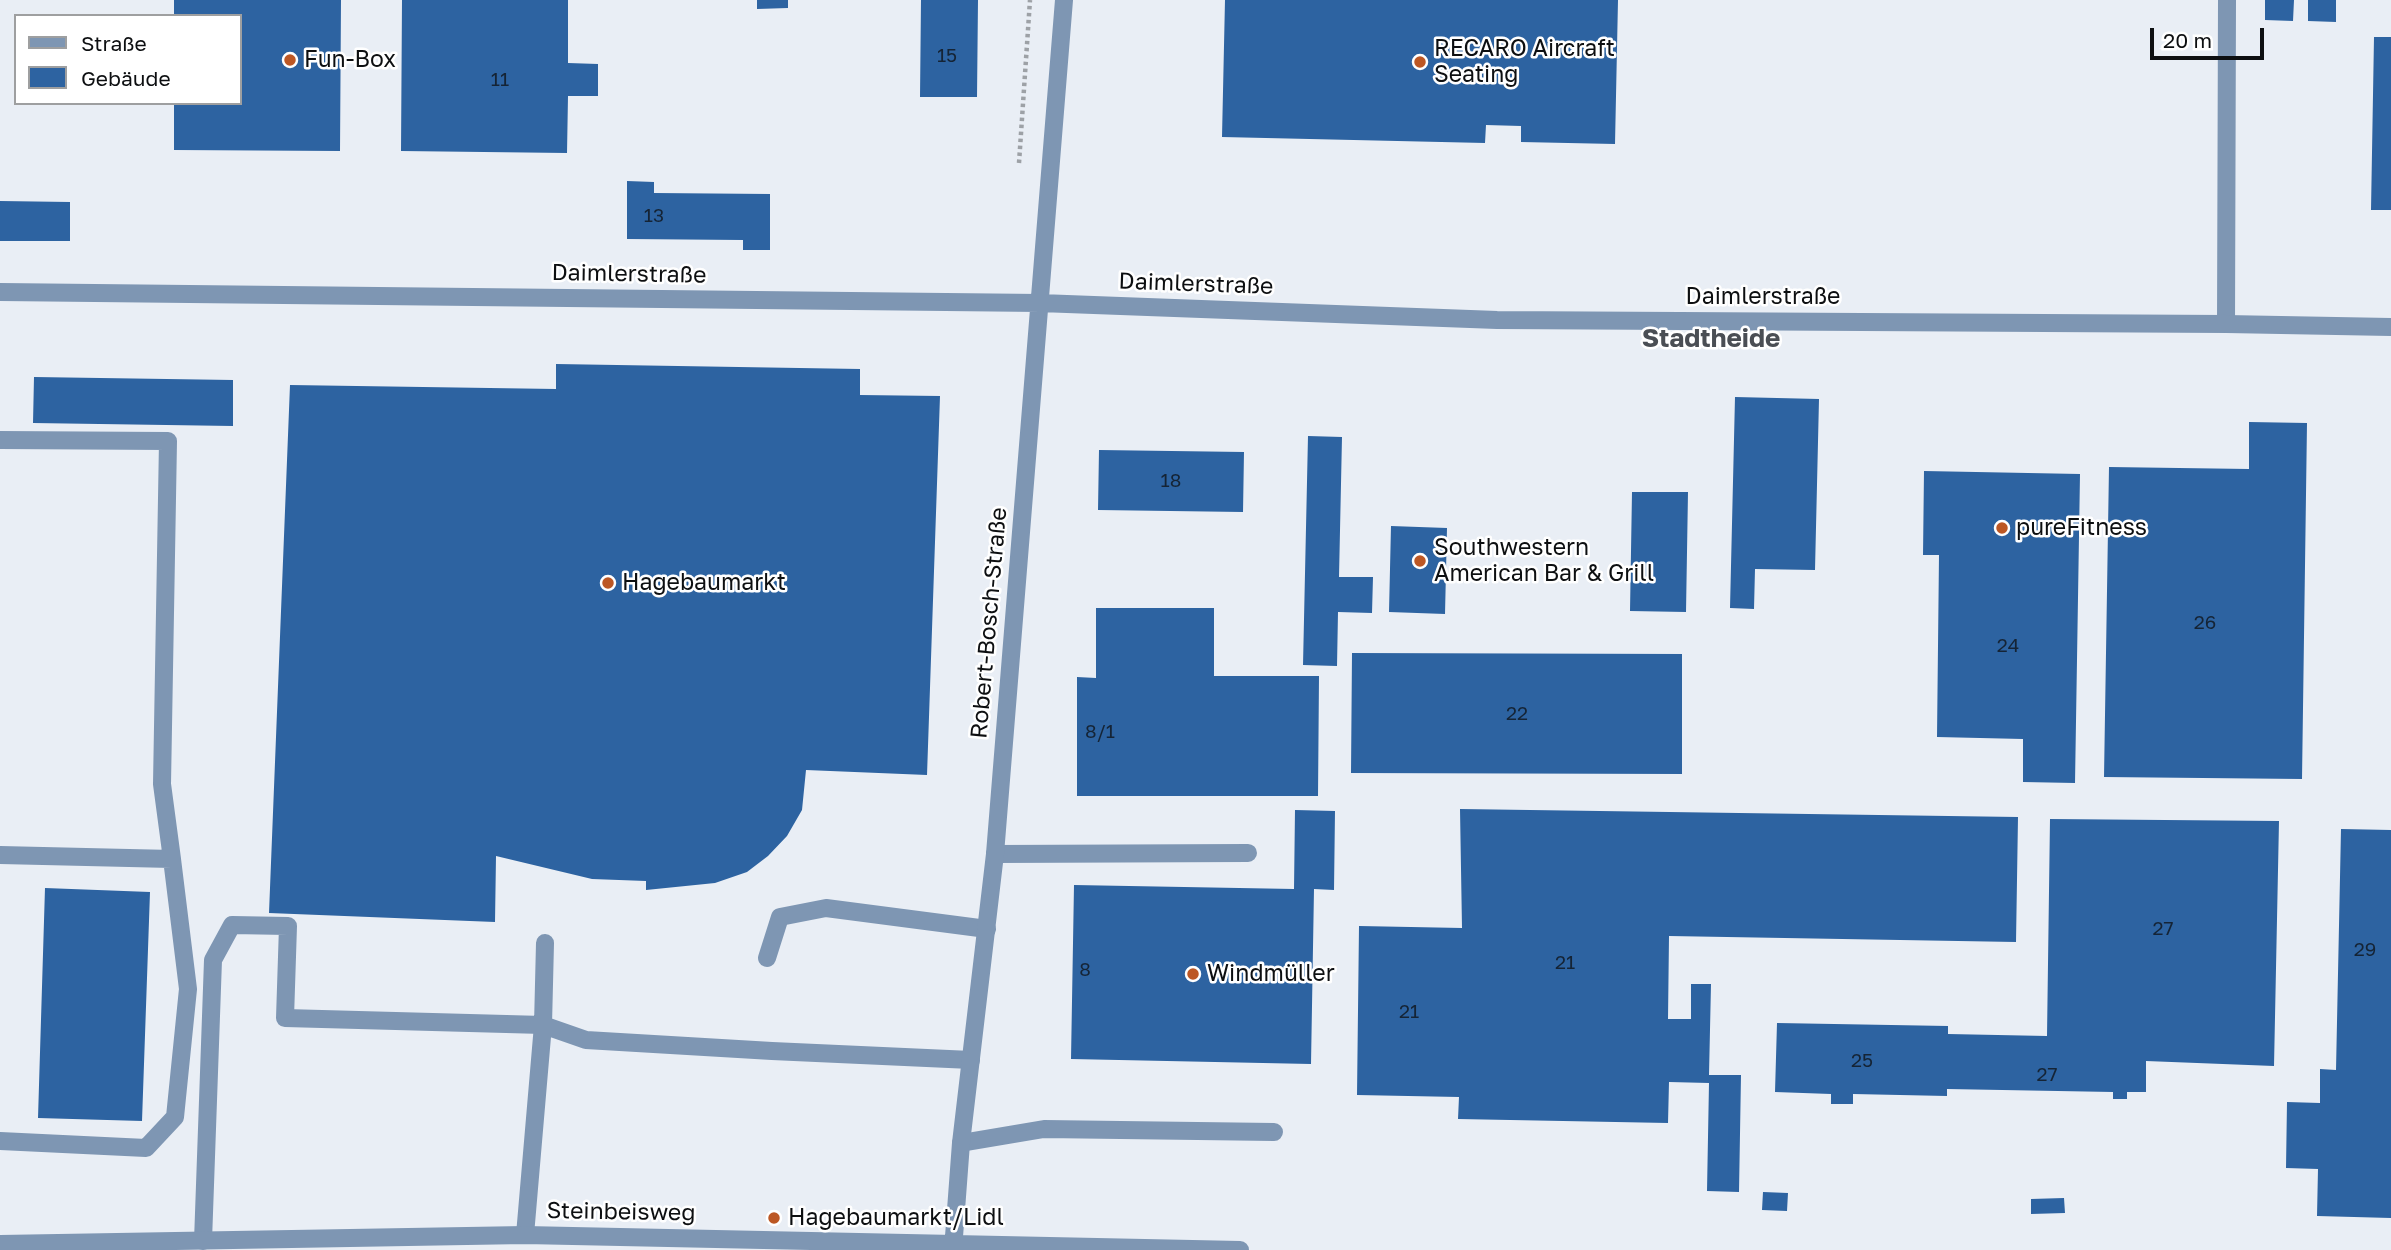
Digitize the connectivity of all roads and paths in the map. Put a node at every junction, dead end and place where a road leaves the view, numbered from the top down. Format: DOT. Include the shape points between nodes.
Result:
graph roads {
  1 [pos="1030,0"];
  2 [pos="1065,0"];
  3 [pos="2227,0"];
  4 [pos="1019,165"];
  5 [pos="0,292"];
  6 [pos="1040,303"];
  7 [pos="2226,324"];
  8 [pos="2391,327"];
  9 [pos="0,440"];
  10 [pos="1248,853"];
  11 [pos="995,854"];
  12 [pos="0,855"];
  13 [pos="172,859"];
  14 [pos="987,929"];
  15 [pos="545,943"];
  16 [pos="767,958"];
  17 [pos="544,1025"];
  18 [pos="971,1060"];
  19 [pos="1274,1132"];
  20 [pos="0,1141"];
  21 [pos="961,1143"];
  22 [pos="525,1235"];
  23 [pos="203,1241"];
  24 [pos="0,1244"];
  25 [pos="53,1246"];
  26 [pos="162,1246"];
  27 [pos="954,1247"];
  28 [pos="1220,1250"];
  29 [pos="1240,1250"];
  1 -- 4 [label="path"];
  2 -- 6 [label="street, Robert-Bosch-Straße"];
  3 -- 7 [label="street"];
  5 -- 6 [label="street, Daimlerstraße"];
  6 -- 7 [label="street, Daimlerstraße" via="1497,320"];
  6 -- 11 [label="street, Robert-Bosch-Straße"];
  7 -- 8 [label="street, Daimlerstraße"];
  9 -- 13 [label="street" via="167,441 162,783"];
  10 -- 11 [label="street"];
  11 -- 14 [label="street, Robert-Bosch-Straße"];
  12 -- 13 [label="street"];
  13 -- 20 [label="street" via="188,989 175,1118 146,1147"];
  14 -- 16 [label="street" via="826,908 780,917"];
  14 -- 18 [label="street, Robert-Bosch-Straße"];
  15 -- 17 [label="street"];
  17 -- 18 [label="street" via="586,1040"];
  17 -- 22 [label="street"];
  17 -- 23 [label="street" via="285,1018 288,926 232,925 213,960"];
  18 -- 21 [label="street, Robert-Bosch-Straße"];
  19 -- 21 [label="street" via="1044,1129"];
  21 -- 27 [label="street, Robert-Bosch-Straße"];
  22 -- 23 [label="street, Steinbeisweg"];
  22 -- 27 [label="street, Steinbeisweg"];
  23 -- 26 [label="street, Steinbeisweg"];
  24 -- 25 [label="street, Steinbeisweg"];
  25 -- 26 [label="street, Steinbeisweg"];
  27 -- 28 [label="street, Steinbeisweg"];
  28 -- 29 [label="street, Steinbeisweg"];
}
